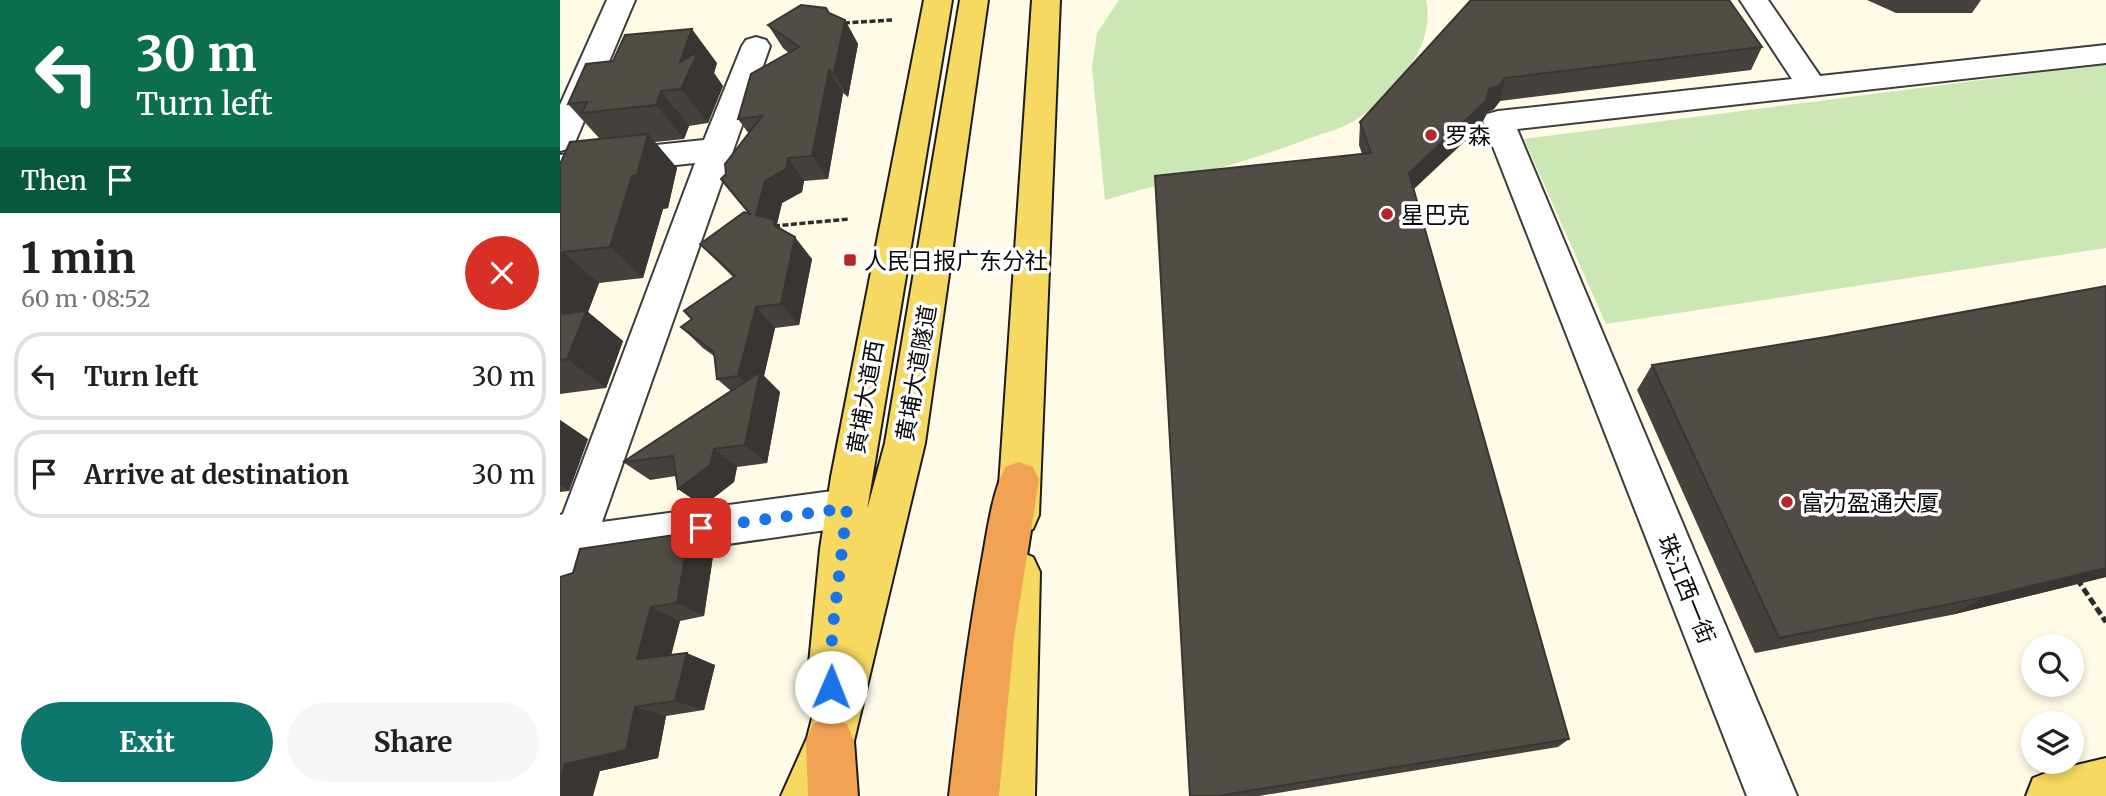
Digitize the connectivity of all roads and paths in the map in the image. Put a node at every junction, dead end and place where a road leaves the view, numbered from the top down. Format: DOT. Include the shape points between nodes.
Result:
graph roads {
  1 [pos="621,0"];
  2 [pos="938,0"];
  3 [pos="974,0"];
  4 [pos="1754,0"];
  5 [pos="1046,3"];
  6 [pos="892,20"];
  7 [pos="842,23"];
  8 [pos="755,46"];
  9 [pos="2106,54"];
  10 [pos="1813,88"];
  11 [pos="568,103"];
  12 [pos="560,140"];
  13 [pos="716,150"];
  14 [pos="560,166"];
  15 [pos="849,219"];
  16 [pos="767,227"];
  17 [pos="1019,481"];
  18 [pos="847,508"];
  19 [pos="567,548"];
  20 [pos="2076,578"];
  21 [pos="2106,622"];
  22 [pos="830,741"];
  23 [pos="2106,783"];
  24 [pos="1018,786"];
  25 [pos="806,796"];
  26 [pos="819,796"];
  27 [pos="833,796"];
  28 [pos="974,796"];
  29 [pos="1772,796"];
  30 [pos="2051,796"];
  1 -- 11 [label="street"];
  2 -- 18 [label="main road, 黄埔大道西"];
  3 -- 22 [label="main road, 黄埔大道隧道" via="905,443"];
  4 -- 10 [label="street"];
  5 -- 17 [label="main road"];
  6 -- 7 [label="path"];
  8 -- 13 [label="street"];
  9 -- 10 [label="street"];
  10 -- 29 [label="street, 珠江西一街" via="1499,121"];
  11 -- 12 [label="street"];
  13 -- 14 [label="street"];
  13 -- 19 [label="street"];
  15 -- 16 [label="path"];
  17 -- 24 [label="main road"];
  17 -- 28 [label="highway" via="991,625"];
  18 -- 19 [label="street"];
  18 -- 22 [label="main road, 黄埔大道西" via="832,634"];
  20 -- 21 [label="path"];
  22 -- 25 [label="main road"];
  22 -- 26 [label="main road, 黄埔大道西"];
  22 -- 27 [label="highway"];
  23 -- 30 [label="main road"];
}
